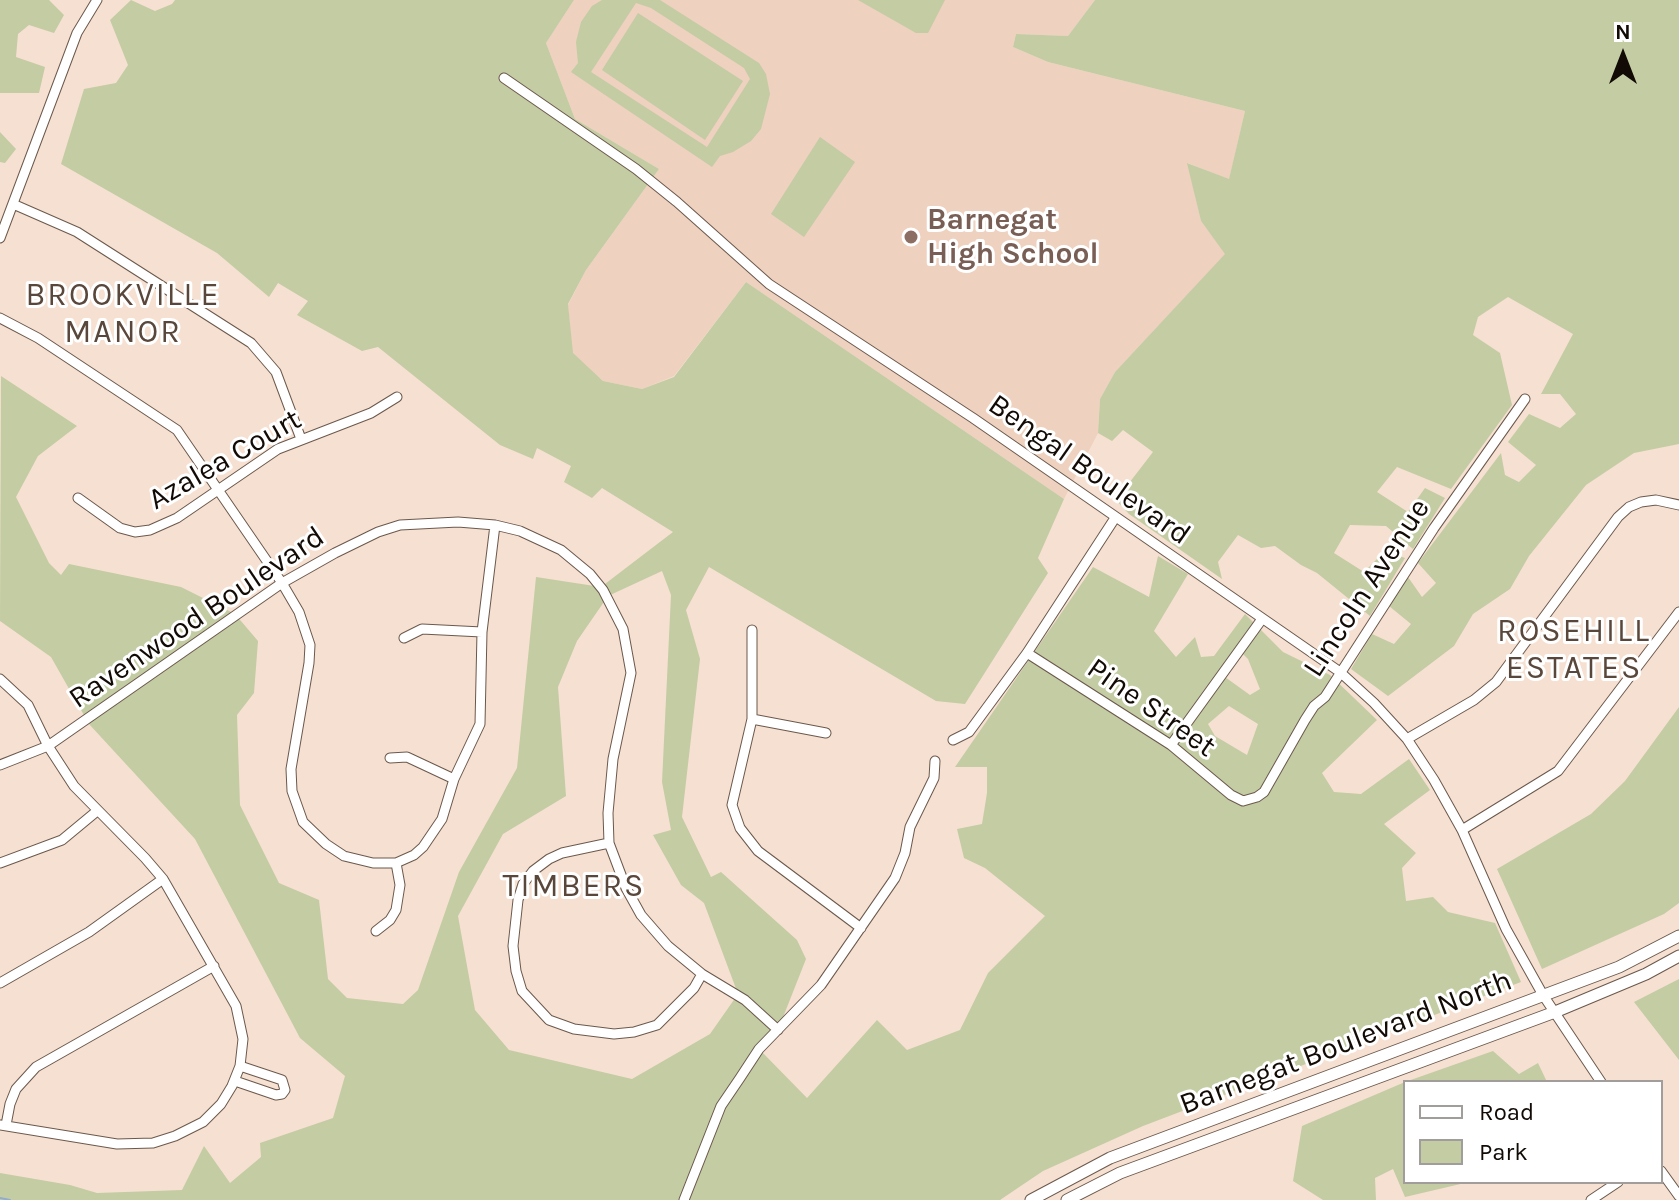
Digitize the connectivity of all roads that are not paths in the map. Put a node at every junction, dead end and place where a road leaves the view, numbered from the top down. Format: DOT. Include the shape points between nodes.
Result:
graph roads {
  1 [pos="97,0"];
  2 [pos="504,78"];
  3 [pos="13,204"];
  4 [pos="0,238"];
  5 [pos="0,318"];
  6 [pos="397,397"];
  7 [pos="1525,399"];
  8 [pos="301,439"];
  9 [pos="218,491"];
  10 [pos="78,498"];
  11 [pos="1679,505"];
  12 [pos="1115,518"];
  13 [pos="495,525"];
  14 [pos="282,583"];
  15 [pos="1679,612"];
  16 [pos="1262,619"];
  17 [pos="752,630"];
  18 [pos="482,632"];
  19 [pos="404,638"];
  20 [pos="1027,653"];
  21 [pos="1340,672"];
  22 [pos="0,679"];
  23 [pos="752,719"];
  24 [pos="826,733"];
  25 [pos="1407,739"];
  26 [pos="953,740"];
  27 [pos="1171,745"];
  28 [pos="48,746"];
  29 [pos="390,758"];
  30 [pos="935,761"];
  31 [pos="0,765"];
  32 [pos="454,779"];
  33 [pos="1248,800"];
  34 [pos="97,811"];
  35 [pos="1462,830"];
  36 [pos="609,843"];
  37 [pos="0,863"];
  38 [pos="396,863"];
  39 [pos="163,879"];
  40 [pos="861,928"];
  41 [pos="376,931"];
  42 [pos="1679,936"];
  43 [pos="1679,956"];
  44 [pos="214,966"];
  45 [pos="702,974"];
  46 [pos="0,983"];
  47 [pos="1543,995"];
  48 [pos="1555,1012"];
  49 [pos="778,1030"];
  50 [pos="240,1066"];
  51 [pos="1600,1080"];
  52 [pos="235,1081"];
  53 [pos="3,1125"];
  54 [pos="1663,1174"];
  55 [pos="1615,1184"];
  56 [pos="1679,1196"];
  57 [pos="684,1200"];
  58 [pos="1031,1200"];
  59 [pos="1067,1200"];
  60 [pos="1591,1200"];
  1 -- 3 [label="street" via="77,33"];
  2 -- 12 [label="street, Bengal Boulevard" via="646,177 769,284"];
  3 -- 4 [label="street"];
  3 -- 8 [label="street" via="77,232 251,343 276,372"];
  5 -- 9 [label="street" via="177,430"];
  6 -- 8 [label="street, Azalea Court" via="371,413"];
  7 -- 21 [label="street, Lincoln Avenue"];
  8 -- 9 [label="street, Azalea Court"];
  9 -- 10 [label="street, Azalea Court" via="164,526 135,532 112,523"];
  9 -- 14 [label="street"];
  11 -- 25 [label="street" via="1656,500 1629,507 1496,682"];
  12 -- 16 [label="street, Bengal Boulevard"];
  12 -- 20 [label="street"];
  13 -- 14 [label="street, Ravenwood Boulevard" via="400,525"];
  13 -- 18 [label="street"];
  13 -- 36 [label="street, Ravenwood Boulevard" via="539,538 577,563 603,590 623,629 631,673 609,785"];
  14 -- 28 [label="street, Ravenwood Boulevard"];
  14 -- 38 [label="street" via="310,645 291,769 299,812 311,831 335,851 358,861"];
  15 -- 35 [label="street" via="1558,771"];
  16 -- 21 [label="street, Bengal Boulevard"];
  16 -- 27 [label="street"];
  17 -- 23 [label="street"];
  18 -- 19 [label="street" via="422,629"];
  18 -- 32 [label="street" via="480,724"];
  20 -- 26 [label="street" via="969,732"];
  20 -- 27 [label="street, Pine Street"];
  21 -- 25 [label="street, Bengal Boulevard"];
  21 -- 33 [label="street, Lincoln Avenue" via="1264,792"];
  22 -- 28 [label="street" via="28,705"];
  23 -- 24 [label="street"];
  23 -- 40 [label="street" via="732,805 740,828 758,851"];
  25 -- 35 [label="street, Bengal Boulevard"];
  27 -- 33 [label="street, Pine Street" via="1231,795"];
  28 -- 31 [label="street, Ravenwood Boulevard"];
  28 -- 34 [label="street"];
  29 -- 32 [label="street" via="407,757"];
  30 -- 40 [label="street" via="934,778 910,827 895,878"];
  32 -- 38 [label="street" via="434,834 414,855"];
  34 -- 37 [label="street" via="62,840"];
  34 -- 39 [label="street"];
  35 -- 47 [label="street, Bengal Boulevard" via="1506,929"];
  36 -- 45 [label="street, Ravenwood Boulevard" via="619,876 641,915"];
  36 -- 45 [label="street" via="549,859 523,884 513,946 522,991 549,1020 574,1029 624,1033 657,1025"];
  38 -- 41 [label="street" via="396,910"];
  39 -- 44 [label="street"];
  39 -- 46 [label="street" via="89,932"];
  40 -- 49 [label="street" via="821,985"];
  42 -- 47 [label="street, Barnegat Boulevard North" via="1619,967"];
  43 -- 48 [label="street, Barnegat Boulevard North"];
  44 -- 50 [label="street" via="239,1015"];
  44 -- 53 [label="street" via="36,1067 16,1089"];
  45 -- 49 [label="street, Ravenwood Boulevard" via="745,1000"];
  47 -- 48 [label="street, Bengal Boulevard"];
  47 -- 58 [label="street, Barnegat Boulevard North" via="1110,1158"];
  48 -- 51 [label="street, Bengal Boulevard"];
  48 -- 59 [label="street, Barnegat Boulevard North" via="1120,1173"];
  49 -- 57 [label="street" via="721,1106"];
  50 -- 52 [label="street"];
  50 -- 52 [label="street" via="282,1080 285,1090 276,1095"];
  52 -- 53 [label="street" via="203,1122 153,1143 106,1143"];
  54 -- 56 [label="street"];
  55 -- 60 [label="street"];
}
